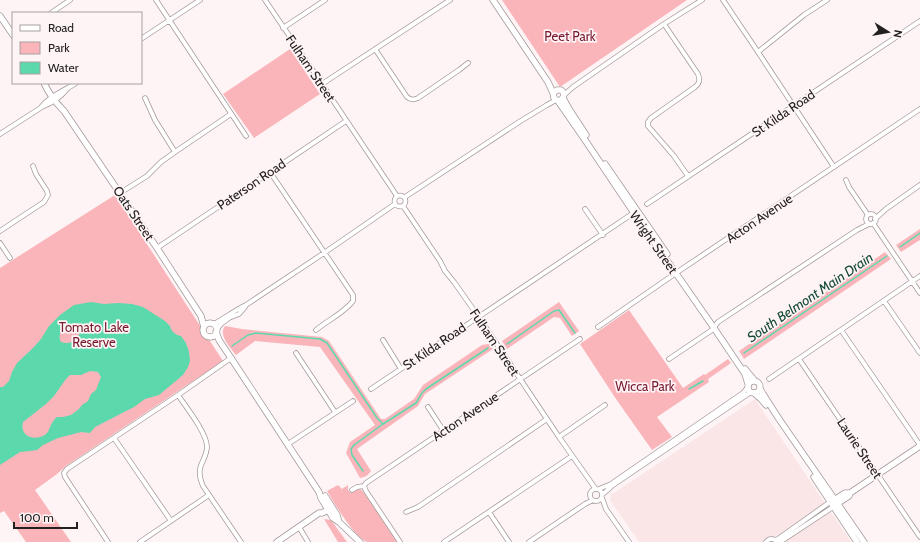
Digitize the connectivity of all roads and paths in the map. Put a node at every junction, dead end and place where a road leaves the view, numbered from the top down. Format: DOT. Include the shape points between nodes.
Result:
graph roads {
  1 [pos="70,0"];
  2 [pos="156,0"];
  3 [pos="200,0"];
  4 [pos="265,0"];
  5 [pos="325,0"];
  6 [pos="450,0"];
  7 [pos="493,0"];
  8 [pos="497,0"];
  9 [pos="702,0"];
  10 [pos="723,0"];
  11 [pos="827,0"];
  12 [pos="52,12"];
  13 [pos="0,16"];
  14 [pos="169,20"];
  15 [pos="920,21"];
  16 [pos="664,24"];
  17 [pos="283,28"];
  18 [pos="12,34"];
  19 [pos="142,38"];
  20 [pos="375,49"];
  21 [pos="758,52"];
  22 [pos="468,63"];
  23 [pos="44,84"];
  24 [pos="48,84"];
  25 [pos="74,84"];
  26 [pos="322,84"];
  27 [pos="558,95"];
  28 [pos="55,97"];
  29 [pos="146,98"];
  30 [pos="794,106"];
  31 [pos="920,109"];
  32 [pos="231,114"];
  33 [pos="346,121"];
  34 [pos="0,134"];
  35 [pos="246,136"];
  36 [pos="175,152"];
  37 [pos="33,166"];
  38 [pos="834,167"];
  39 [pos="270,172"];
  40 [pos="688,176"];
  41 [pos="846,180"];
  42 [pos="920,185"];
  43 [pos="120,193"];
  44 [pos="397,196"];
  45 [pos="405,198"];
  46 [pos="395,204"];
  47 [pos="647,204"];
  48 [pos="403,206"];
  49 [pos="585,209"];
  50 [pos="886,209"];
  51 [pos="636,212"];
  52 [pos="870,215"];
  53 [pos="871,222"];
  54 [pos="0,231"];
  55 [pos="603,235"];
  56 [pos="0,243"];
  57 [pos="157,248"];
  58 [pos="324,253"];
  59 [pos="10,258"];
  60 [pos="677,272"];
  61 [pos="920,276"];
  62 [pos="912,281"];
  63 [pos="920,293"];
  64 [pos="884,301"];
  65 [pos="201,316"];
  66 [pos="478,316"];
  67 [pos="714,326"];
  68 [pos="204,327"];
  69 [pos="214,327"];
  70 [pos="598,327"];
  71 [pos="316,330"];
  72 [pos="841,330"];
  73 [pos="210,336"];
  74 [pos="580,339"];
  75 [pos="382,340"];
  76 [pos="296,353"];
  77 [pos="920,353"];
  78 [pos="230,358"];
  79 [pos="669,359"];
  80 [pos="799,359"];
  81 [pos="401,369"];
  82 [pos="520,379"];
  83 [pos="769,379"];
  84 [pos="754,380"];
  85 [pos="371,389"];
  86 [pos="751,389"];
  87 [pos="760,389"];
  88 [pos="178,395"];
  89 [pos="353,401"];
  90 [pos="605,405"];
  91 [pos="428,407"];
  92 [pos="336,412"];
  93 [pos="547,419"];
  94 [pos="443,430"];
  95 [pos="559,437"];
  96 [pos="114,438"];
  97 [pos="288,444"];
  98 [pos="920,446"];
  99 [pos="572,456"];
  100 [pos="878,474"];
  101 [pos="364,486"];
  102 [pos="595,489"];
  103 [pos="352,490"];
  104 [pos="209,495"];
  105 [pos="602,496"];
  106 [pos="593,499"];
  107 [pos="834,503"];
  108 [pos="329,507"];
  109 [pos="606,508"];
  110 [pos="406,512"];
  111 [pos="489,512"];
  112 [pos="171,521"];
  113 [pos="299,527"];
  114 [pos="920,537"];
  115 [pos="776,541"];
  116 [pos="108,542"];
  117 [pos="140,542"];
  118 [pos="241,542"];
  119 [pos="277,542"];
  120 [pos="308,542"];
  121 [pos="360,542"];
  122 [pos="400,542"];
  123 [pos="444,542"];
  124 [pos="509,542"];
  125 [pos="529,542"];
  126 [pos="629,542"];
  127 [pos="766,542"];
  128 [pos="780,542"];
  129 [pos="857,542"];
  130 [pos="864,542"];
  1 -- 12 [label="street"];
  2 -- 14 [label="street"];
  3 -- 14 [label="street"];
  4 -- 17 [label="street, Fulham Street"];
  5 -- 17 [label="street"];
  6 -- 20 [label="street"];
  7 -- 27 [label="street, Wright Street"];
  8 -- 27 [label="street, Wright Street"];
  9 -- 16 [label="street"];
  10 -- 21 [label="street"];
  11 -- 21 [label="street"];
  13 -- 18 [label="street"];
  14 -- 19 [label="street"];
  14 -- 32 [label="street"];
  15 -- 30 [label="street, St Kilda Road"];
  16 -- 27 [label="street"];
  16 -- 40 [label="street" via="700,79 696,87 651,118 648,126"];
  17 -- 26 [label="street, Fulham Street"];
  20 -- 22 [label="street" via="410,99 418,98"];
  20 -- 26 [label="street"];
  21 -- 30 [label="street"];
  23 -- 28 [label="street, Oats Street"];
  24 -- 28 [label="street, Oats Street"];
  25 -- 28 [label="street" via="60,91"];
  26 -- 33 [label="street, Fulham Street"];
  27 -- 45 [label="street" via="547,105"];
  27 -- 51 [label="street, Wright Street"];
  28 -- 34 [label="street"];
  28 -- 43 [label="street, Oats Street"];
  29 -- 36 [label="street" via="155,120"];
  30 -- 38 [label="street"];
  30 -- 40 [label="street, St Kilda Road"];
  31 -- 38 [label="street, Acton Avenue"];
  32 -- 35 [label="street"];
  32 -- 36 [label="street"];
  33 -- 39 [label="street, Paterson Road"];
  33 -- 44 [label="street, Fulham Street"];
  36 -- 43 [label="street" via="147,176"];
  37 -- 54 [label="street" via="47,191 46,199"];
  38 -- 60 [label="street, Acton Avenue"];
  39 -- 57 [label="street, Paterson Road"];
  39 -- 58 [label="street"];
  40 -- 47 [label="street, St Kilda Road"];
  41 -- 52 [label="street"];
  42 -- 50 [label="street"];
  43 -- 57 [label="street, Oats Street"];
  44 -- 45 [label="street"];
  44 -- 46 [label="street"];
  45 -- 48 [label="street"];
  46 -- 48 [label="street"];
  46 -- 58 [label="street"];
  48 -- 66 [label="street, Fulham Street"];
  49 -- 55 [label="street"];
  50 -- 52 [label="street"];
  50 -- 53 [label="street"];
  51 -- 55 [label="street, St Kilda Road"];
  51 -- 60 [label="street, Wright Street"];
  52 -- 53 [label="street" via="874,216"];
  52 -- 53 [label="street" via="866,218"];
  53 -- 62 [label="street"];
  53 -- 67 [label="street"];
  55 -- 66 [label="street, St Kilda Road"];
  56 -- 59 [label="street"];
  57 -- 65 [label="street, Oats Street"];
  58 -- 69 [label="street"];
  58 -- 71 [label="street" via="353,295 353,301"];
  60 -- 67 [label="street, Wright Street"];
  60 -- 70 [label="street, Acton Avenue"];
  61 -- 62 [label="street"];
  62 -- 63 [label="street"];
  62 -- 64 [label="street"];
  64 -- 72 [label="street"];
  64 -- 77 [label="street"];
  65 -- 68 [label="street, Oats Street"];
  65 -- 69 [label="street, Oats Street"];
  66 -- 81 [label="street, St Kilda Road"];
  66 -- 82 [label="street, Fulham Street"];
  67 -- 79 [label="street" via="712,330"];
  67 -- 84 [label="street, Wright Street"];
  67 -- 86 [label="street, Wright Street" via="745,374"];
  68 -- 69 [label="street" via="206,324"];
  68 -- 73 [label="street" via="205,334"];
  69 -- 73 [label="street" via="214,335"];
  69 -- 78 [label="street, Oats Street"];
  72 -- 80 [label="street"];
  72 -- 98 [label="street"];
  73 -- 78 [label="street, Oats Street"];
  74 -- 82 [label="street, Acton Avenue"];
  75 -- 81 [label="street"];
  76 -- 92 [label="street"];
  78 -- 88 [label="street"];
  78 -- 97 [label="street, Oats Street"];
  80 -- 83 [label="street"];
  80 -- 100 [label="street, Laurie Street"];
  81 -- 85 [label="street, St Kilda Road"];
  82 -- 93 [label="street, Fulham Street"];
  82 -- 94 [label="street, Acton Avenue"];
  84 -- 86 [label="street" via="751,381"];
  84 -- 87 [label="street, Wright Street" via="760,383"];
  86 -- 87 [label="street" via="758,392"];
  86 -- 102 [label="street" via="611,484"];
  86 -- 105 [label="street"];
  86 -- 107 [label="street, Wright Street" via="764,403"];
  87 -- 107 [label="street, Wright Street"];
  88 -- 96 [label="street"];
  88 -- 104 [label="street" via="205,439 207,447 199,472 200,480"];
  89 -- 92 [label="street"];
  90 -- 95 [label="street"];
  91 -- 94 [label="street"];
  92 -- 97 [label="street"];
  93 -- 95 [label="street, Fulham Street"];
  93 -- 110 [label="street" via="418,507"];
  94 -- 101 [label="street, Acton Avenue" via="369,480"];
  95 -- 99 [label="street, Fulham Street"];
  96 -- 112 [label="street"];
  96 -- 116 [label="street" via="64,472"];
  97 -- 108 [label="street, Oats Street"];
  98 -- 100 [label="street"];
  99 -- 102 [label="street, Fulham Street"];
  99 -- 111 [label="street"];
  100 -- 107 [label="street"];
  100 -- 114 [label="street, Laurie Street"];
  101 -- 103 [label="street, Acton Avenue"];
  101 -- 122 [label="street"];
  102 -- 105 [label="street, Fulham Street" via="602,492"];
  102 -- 106 [label="street" via="590,494"];
  104 -- 112 [label="street"];
  104 -- 118 [label="street"];
  105 -- 106 [label="street"];
  105 -- 109 [label="street, Fulham Street"];
  106 -- 109 [label="street, Fulham Street"];
  106 -- 125 [label="street"];
  107 -- 115 [label="street"];
  107 -- 128 [label="street"];
  107 -- 129 [label="street, Wright Street"];
  107 -- 130 [label="street, Wright Street"];
  108 -- 113 [label="street" via="320,510"];
  108 -- 121 [label="street, Oats Street" via="333,518"];
  109 -- 126 [label="street, Fulham Street"];
  111 -- 123 [label="street"];
  111 -- 124 [label="street"];
  112 -- 117 [label="street"];
  113 -- 119 [label="street"];
  113 -- 120 [label="street"];
  115 -- 127 [label="street" via="769,539"];
}
